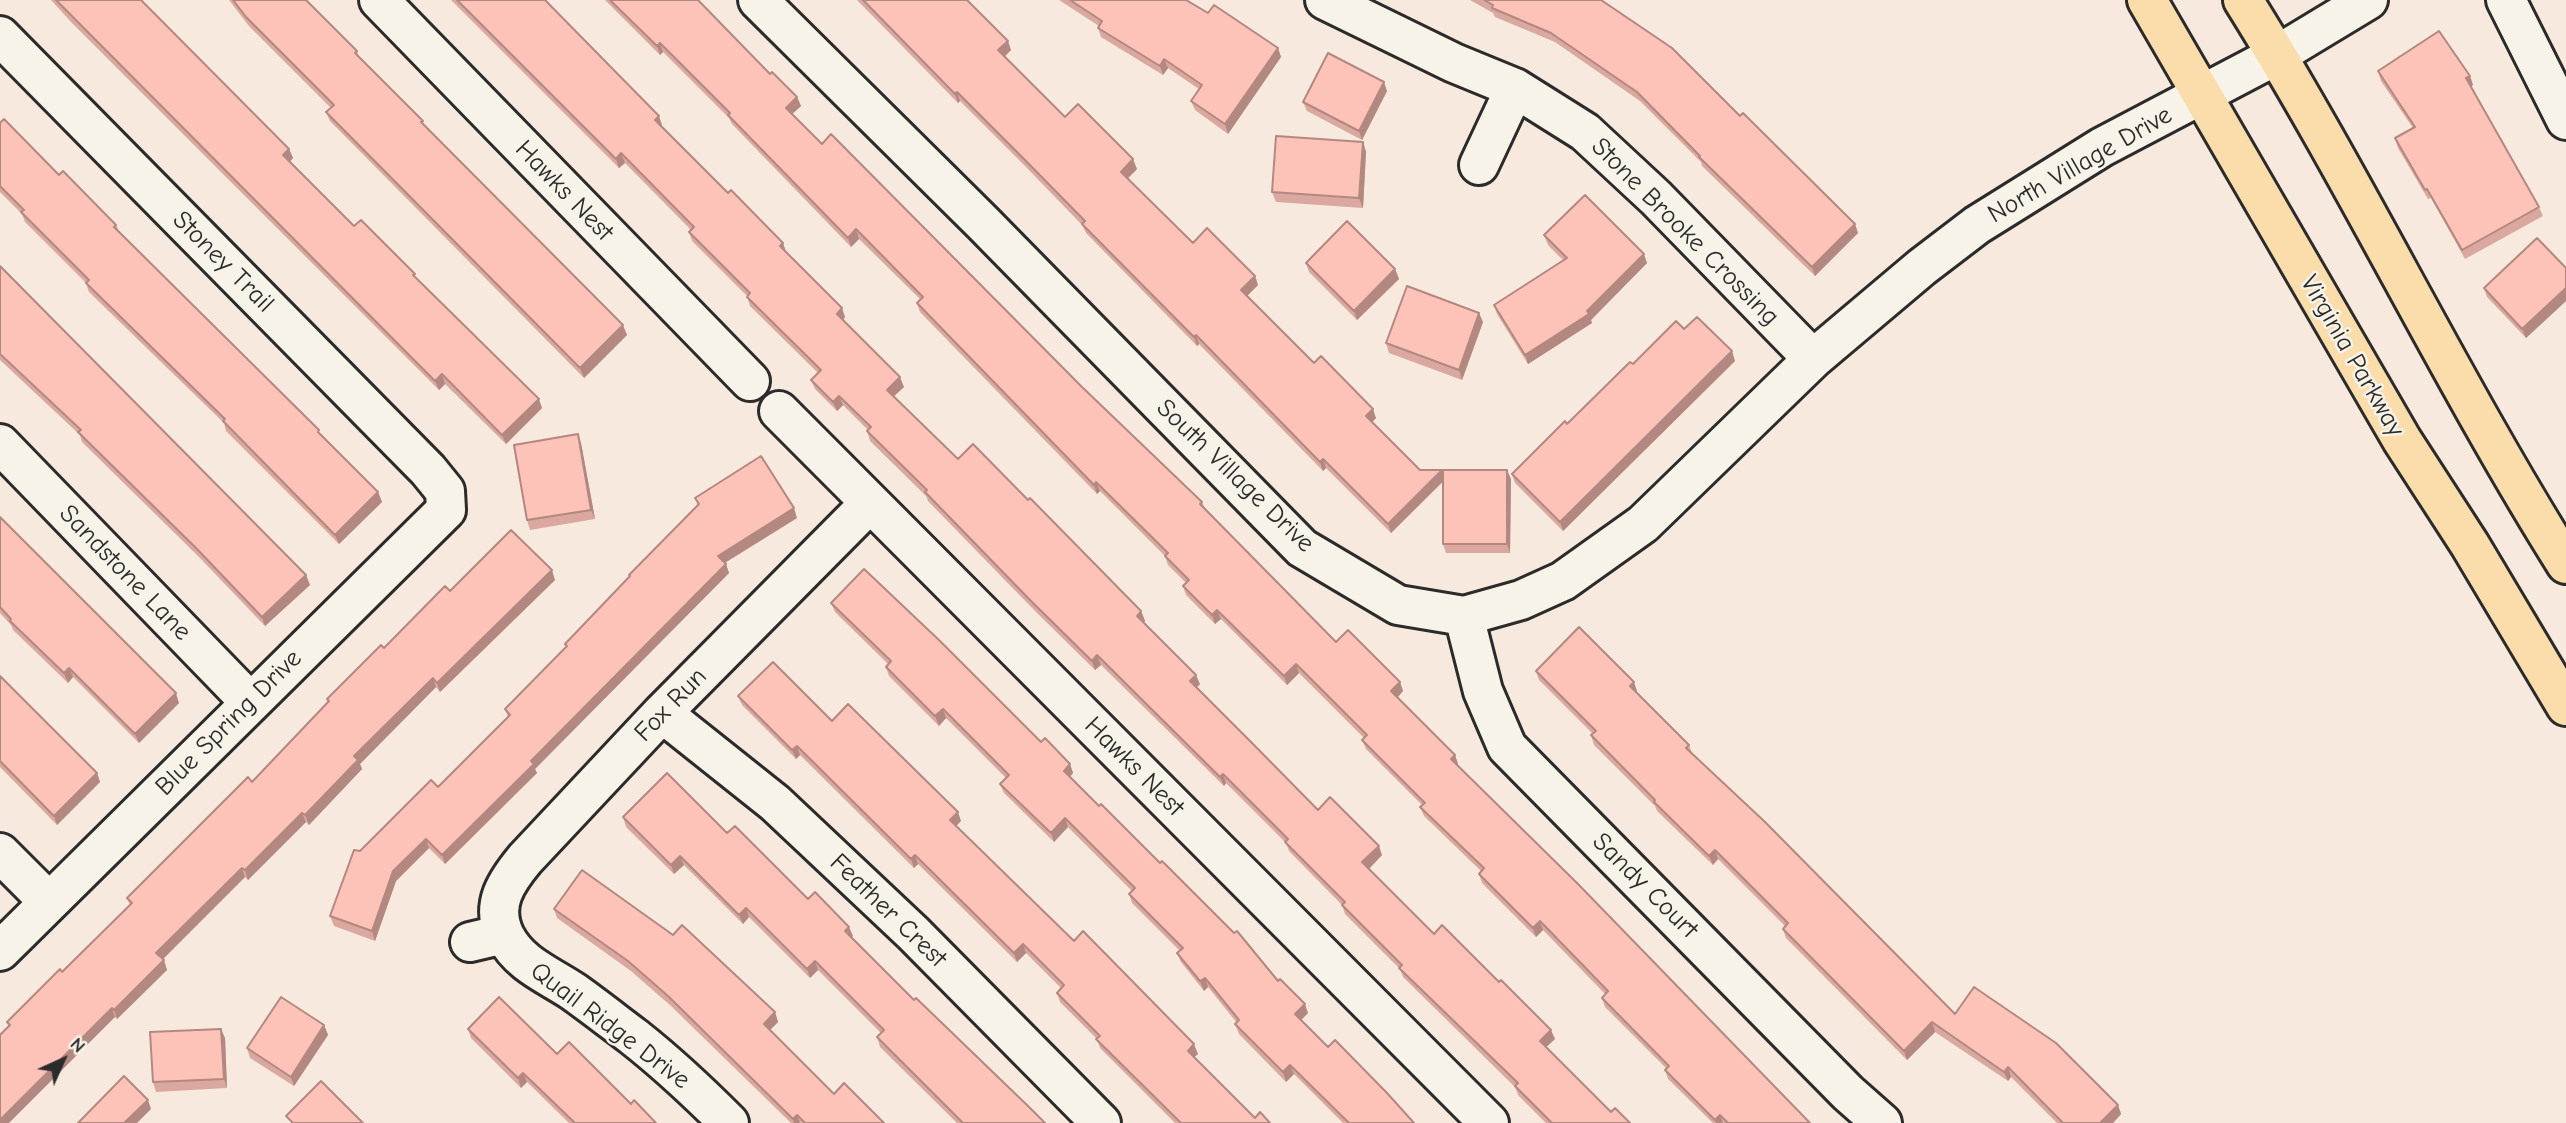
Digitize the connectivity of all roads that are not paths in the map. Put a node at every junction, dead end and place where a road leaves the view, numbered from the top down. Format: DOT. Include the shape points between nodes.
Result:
graph roads {
  1 [pos="379,0"];
  2 [pos="758,0"];
  3 [pos="1325,0"];
  4 [pos="2147,0"];
  5 [pos="2243,0"];
  6 [pos="2368,0"];
  7 [pos="2506,0"];
  8 [pos="0,36"];
  9 [pos="2277,55"];
  10 [pos="1515,88"];
  11 [pos="2203,94"];
  12 [pos="2566,120"];
  13 [pos="1479,165"];
  14 [pos="1813,359"];
  15 [pos="750,381"];
  16 [pos="779,411"];
  17 [pos="0,444"];
  18 [pos="445,491"];
  19 [pos="870,503"];
  20 [pos="2566,564"];
  21 [pos="1464,616"];
  22 [pos="2565,701"];
  23 [pos="250,702"];
  24 [pos="662,713"];
  25 [pos="0,853"];
  26 [pos="49,902"];
  27 [pos="492,933"];
  28 [pos="0,951"];
  29 [pos="729,1123"];
  30 [pos="1101,1123"];
  31 [pos="1489,1123"];
  32 [pos="1882,1123"];
  1 -- 15 [label="street, Hawks Nest"];
  2 -- 21 [label="street, South Village Drive" via="1302,548 1398,605"];
  3 -- 10 [label="street, Stone Brooke Crossing"];
  4 -- 11 [label="main road, Virginia Parkway"];
  5 -- 9 [label="main road"];
  6 -- 9 [label="street, North Village Drive"];
  7 -- 12 [label="street"];
  8 -- 18 [label="street, Stoney Trail"];
  9 -- 11 [label="street, North Village Drive"];
  9 -- 20 [label="main road" via="2516,485"];
  10 -- 13 [label="street"];
  10 -- 14 [label="street, Stone Brooke Crossing" via="1585,132"];
  11 -- 14 [label="street, North Village Drive" via="2102,147 1978,225"];
  11 -- 22 [label="main road, Virginia Parkway" via="2323,308"];
  14 -- 21 [label="street, South Village Drive" via="1643,524 1563,581 1521,600"];
  16 -- 19 [label="street, Hawks Nest"];
  17 -- 23 [label="street, Sandstone Lane"];
  18 -- 23 [label="street, Blue Spring Drive" via="446,510"];
  19 -- 24 [label="street, Fox Run"];
  19 -- 31 [label="street, Hawks Nest"];
  21 -- 32 [label="street, Sandy Court" via="1483,691 1507,747"];
  23 -- 26 [label="street, Blue Spring Drive"];
  24 -- 27 [label="street, Fox Run" via="507,881"];
  24 -- 30 [label="street, Feather Crest" via="785,813 922,942"];
  25 -- 26 [label="street"];
  26 -- 28 [label="street, Blue Spring Drive"];
  27 -- 29 [label="street, Quail Ridge Drive" via="527,964 573,991 637,1040"];
}
